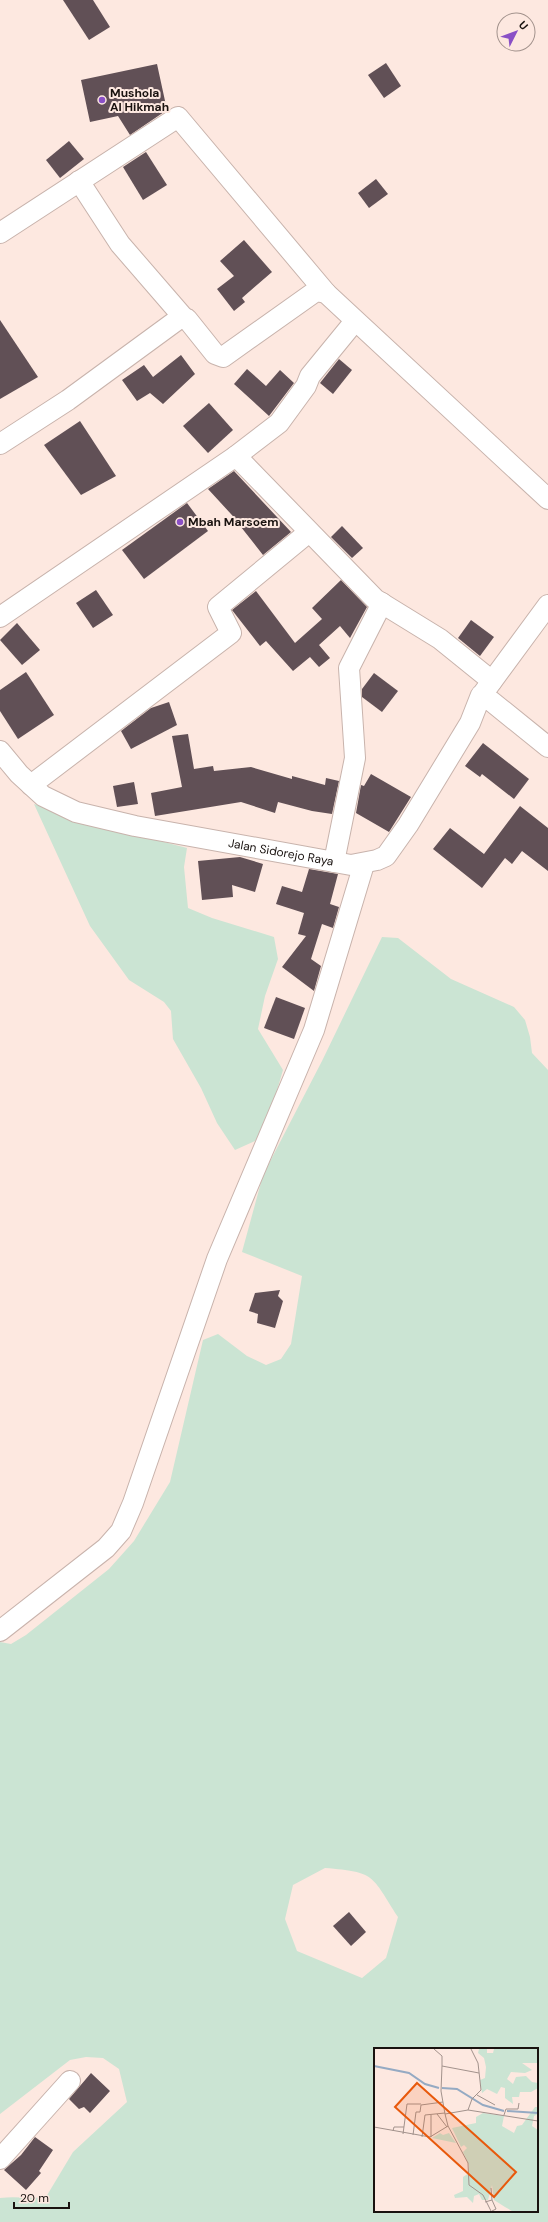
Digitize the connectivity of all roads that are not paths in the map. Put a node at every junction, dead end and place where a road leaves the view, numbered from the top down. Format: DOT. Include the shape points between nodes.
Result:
graph roads {
  1 [pos="79,182"];
  2 [pos="0,233"];
  3 [pos="326,293"];
  4 [pos="184,318"];
  5 [pos="355,321"];
  6 [pos="0,444"];
  7 [pos="236,456"];
  8 [pos="548,498"];
  9 [pos="309,532"];
  10 [pos="382,603"];
  11 [pos="548,606"];
  12 [pos="0,617"];
  13 [pos="492,697"];
  14 [pos="548,746"];
  15 [pos="0,751"];
  16 [pos="31,785"];
  17 [pos="334,862"];
  18 [pos="364,864"];
  19 [pos="0,1631"];
  20 [pos="70,2081"];
  21 [pos="0,2159"];
  1 -- 2 [label="street"];
  1 -- 3 [label="street" via="178,117"];
  1 -- 4 [label="street" via="120,244"];
  3 -- 4 [label="street" via="316,291 306,296 223,356 215,354"];
  3 -- 5 [label="street"];
  4 -- 6 [label="street" via="173,322 68,400"];
  5 -- 7 [label="street" via="310,376 306,386 279,423"];
  5 -- 8 [label="street"];
  7 -- 9 [label="street"];
  7 -- 12 [label="street"];
  9 -- 10 [label="street" via="375,599"];
  9 -- 16 [label="street" via="218,607 231,633"];
  10 -- 13 [label="street" via="440,639"];
  10 -- 17 [label="street" via="348,668 355,758"];
  11 -- 13 [label="street, Jalan Sidorejo Raya"];
  13 -- 14 [label="street"];
  13 -- 18 [label="street, Jalan Sidorejo Raya" via="470,723 408,825 386,856"];
  15 -- 16 [label="street, Jalan Sidorejo Raya"];
  16 -- 17 [label="street, Jalan Sidorejo Raya" via="43,796 76,812 135,826"];
  17 -- 18 [label="street, Jalan Sidorejo Raya"];
  18 -- 19 [label="street" via="314,1030 218,1259 134,1503 121,1531 92,1561 49,1591"];
  20 -- 21 [label="street"];
}
